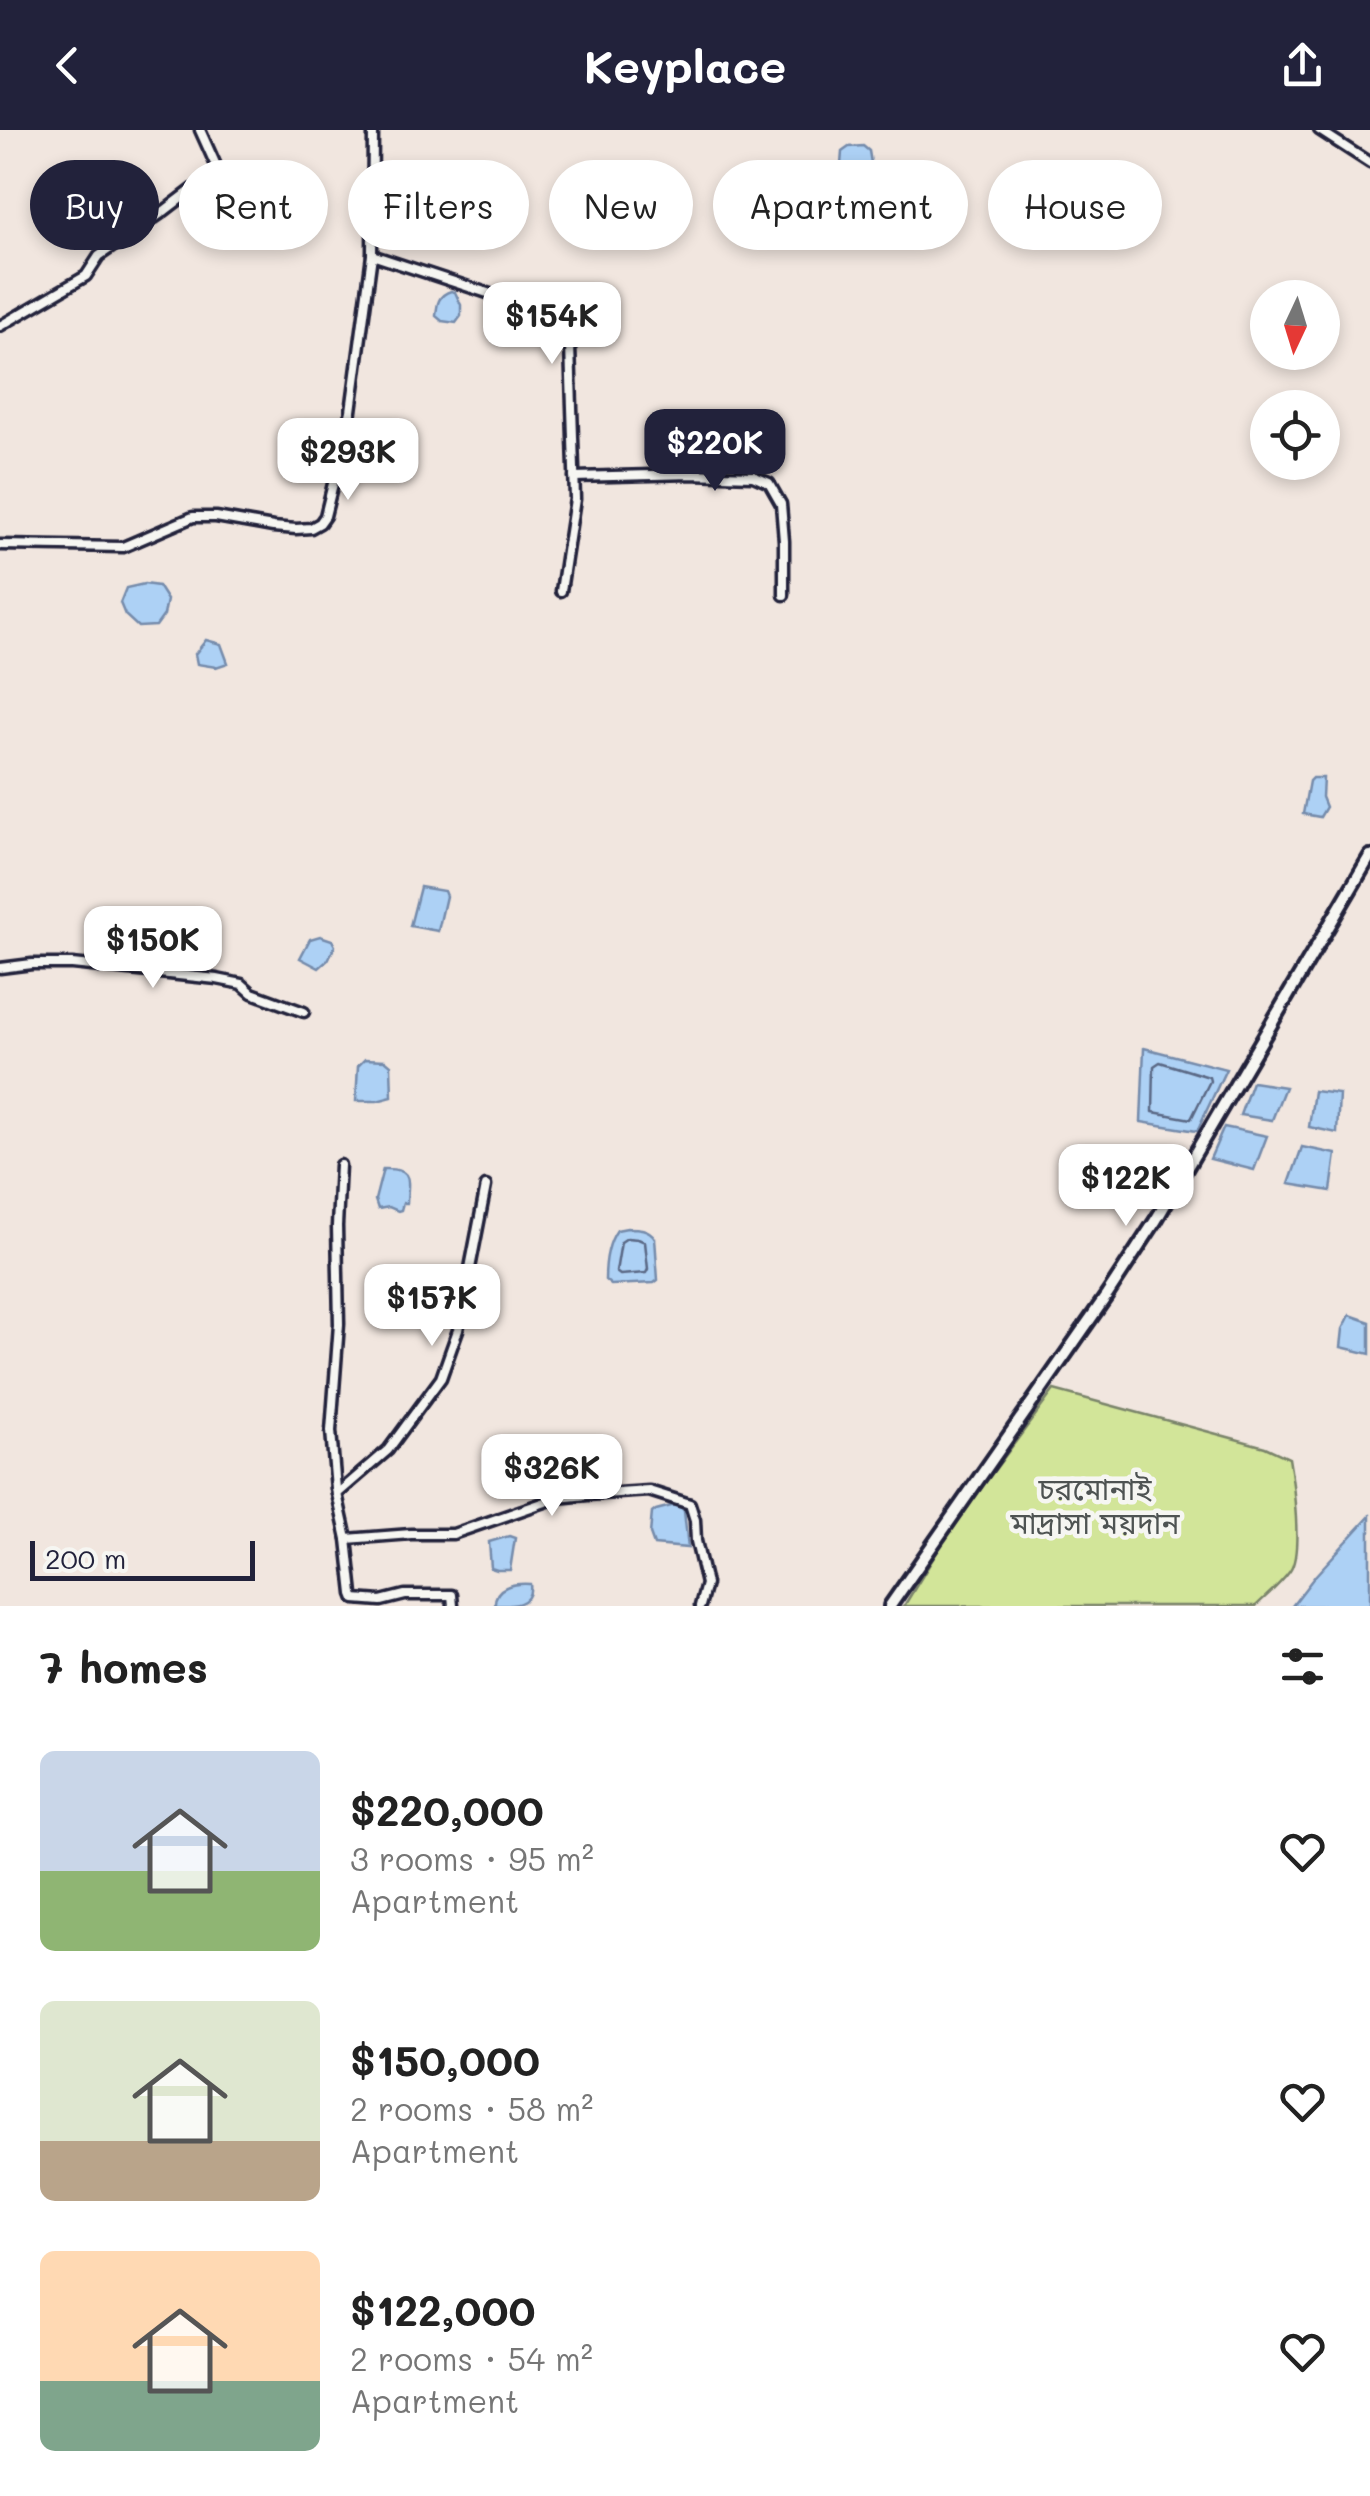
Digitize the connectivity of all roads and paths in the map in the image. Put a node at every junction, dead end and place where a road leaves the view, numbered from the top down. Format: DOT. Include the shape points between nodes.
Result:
graph roads {
  1 [pos="200,130"];
  2 [pos="373,130"];
  3 [pos="1319,130"];
  4 [pos="1370,162"];
  5 [pos="372,254"];
  6 [pos="0,326"];
  7 [pos="574,477"];
  8 [pos="0,545"];
  9 [pos="561,591"];
  10 [pos="784,595"];
  11 [pos="1370,856"];
  12 [pos="0,968"];
  13 [pos="304,1012"];
  14 [pos="340,1164"];
  15 [pos="486,1186"];
  16 [pos="337,1494"];
  17 [pos="347,1539"];
  18 [pos="453,1606"];
  19 [pos="700,1606"];
  20 [pos="890,1606"];
  1 -- 6 [label="street" via="218,170 99,256 86,276"];
  2 -- 5 [label="street"];
  3 -- 4 [label="street"];
  5 -- 7 [label="street" via="539,310 561,326 570,346"];
  5 -- 8 [label="street" via="351,411 320,523 273,528 193,517 123,547"];
  7 -- 9 [label="street"];
  7 -- 10 [label="street" via="706,474 753,476 768,484 780,504"];
  11 -- 20 [label="main road" via="1156,1220"];
  12 -- 13 [label="street" via="72,964 218,979"];
  14 -- 16 [label="street" via="331,1414"];
  15 -- 16 [label="street" via="442,1378 388,1450"];
  16 -- 17 [label="street"];
  17 -- 18 [label="street" via="355,1600 440,1594 452,1595"];
  17 -- 19 [label="street" via="453,1534 557,1498 649,1491 690,1504 706,1584"];
}
